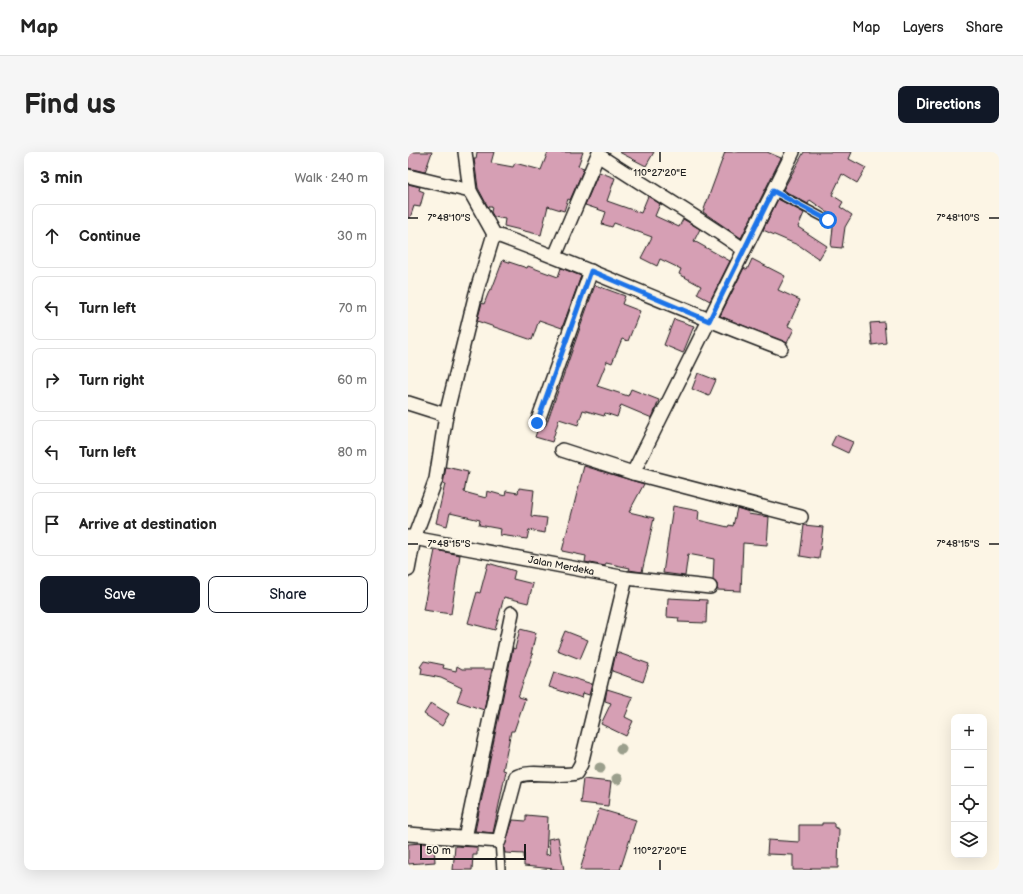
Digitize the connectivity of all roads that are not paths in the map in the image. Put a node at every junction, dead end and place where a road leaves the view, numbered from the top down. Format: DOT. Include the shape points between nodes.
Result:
graph roads {
  1 [pos="465,152"];
  2 [pos="598,153"];
  3 [pos="789,153"];
  4 [pos="408,176"];
  5 [pos="470,191"];
  6 [pos="773,191"];
  7 [pos="828,220"];
  8 [pos="494,234"];
  9 [pos="744,249"];
  10 [pos="554,256"];
  11 [pos="591,271"];
  12 [pos="709,321"];
  13 [pos="781,348"];
  14 [pos="408,403"];
  15 [pos="446,415"];
  16 [pos="537,423"];
  17 [pos="562,450"];
  18 [pos="633,473"];
  19 [pos="801,517"];
  20 [pos="411,538"];
  21 [pos="408,570"];
  22 [pos="626,578"];
  23 [pos="710,587"];
  24 [pos="512,613"];
  25 [pos="408,834"];
  26 [pos="465,838"];
  27 [pos="499,840"];
  28 [pos="501,870"];
  1 -- 5 [label="street"];
  2 -- 9 [label="street" via="649,189 698,217"];
  2 -- 10 [label="street"];
  3 -- 6 [label="street"];
  4 -- 5 [label="street"];
  5 -- 8 [label="street"];
  6 -- 7 [label="lane"];
  6 -- 9 [label="street"];
  8 -- 10 [label="street"];
  8 -- 15 [label="street" via="476,293"];
  9 -- 12 [label="street"];
  10 -- 11 [label="street"];
  11 -- 12 [label="street"];
  11 -- 16 [label="street"];
  12 -- 13 [label="street"];
  12 -- 18 [label="street"];
  14 -- 15 [label="street"];
  15 -- 20 [label="street" via="436,479"];
  17 -- 18 [label="street"];
  18 -- 19 [label="street"];
  20 -- 21 [label="street"];
  20 -- 22 [label="street, Jalan Merdeka"];
  22 -- 23 [label="street, Jalan Merdeka"];
  22 -- 27 [label="street" via="581,764 576,773 567,775 526,774 516,777"];
  24 -- 26 [label="street"];
  25 -- 26 [label="street"];
  26 -- 27 [label="street"];
  27 -- 28 [label="lane"];
}
